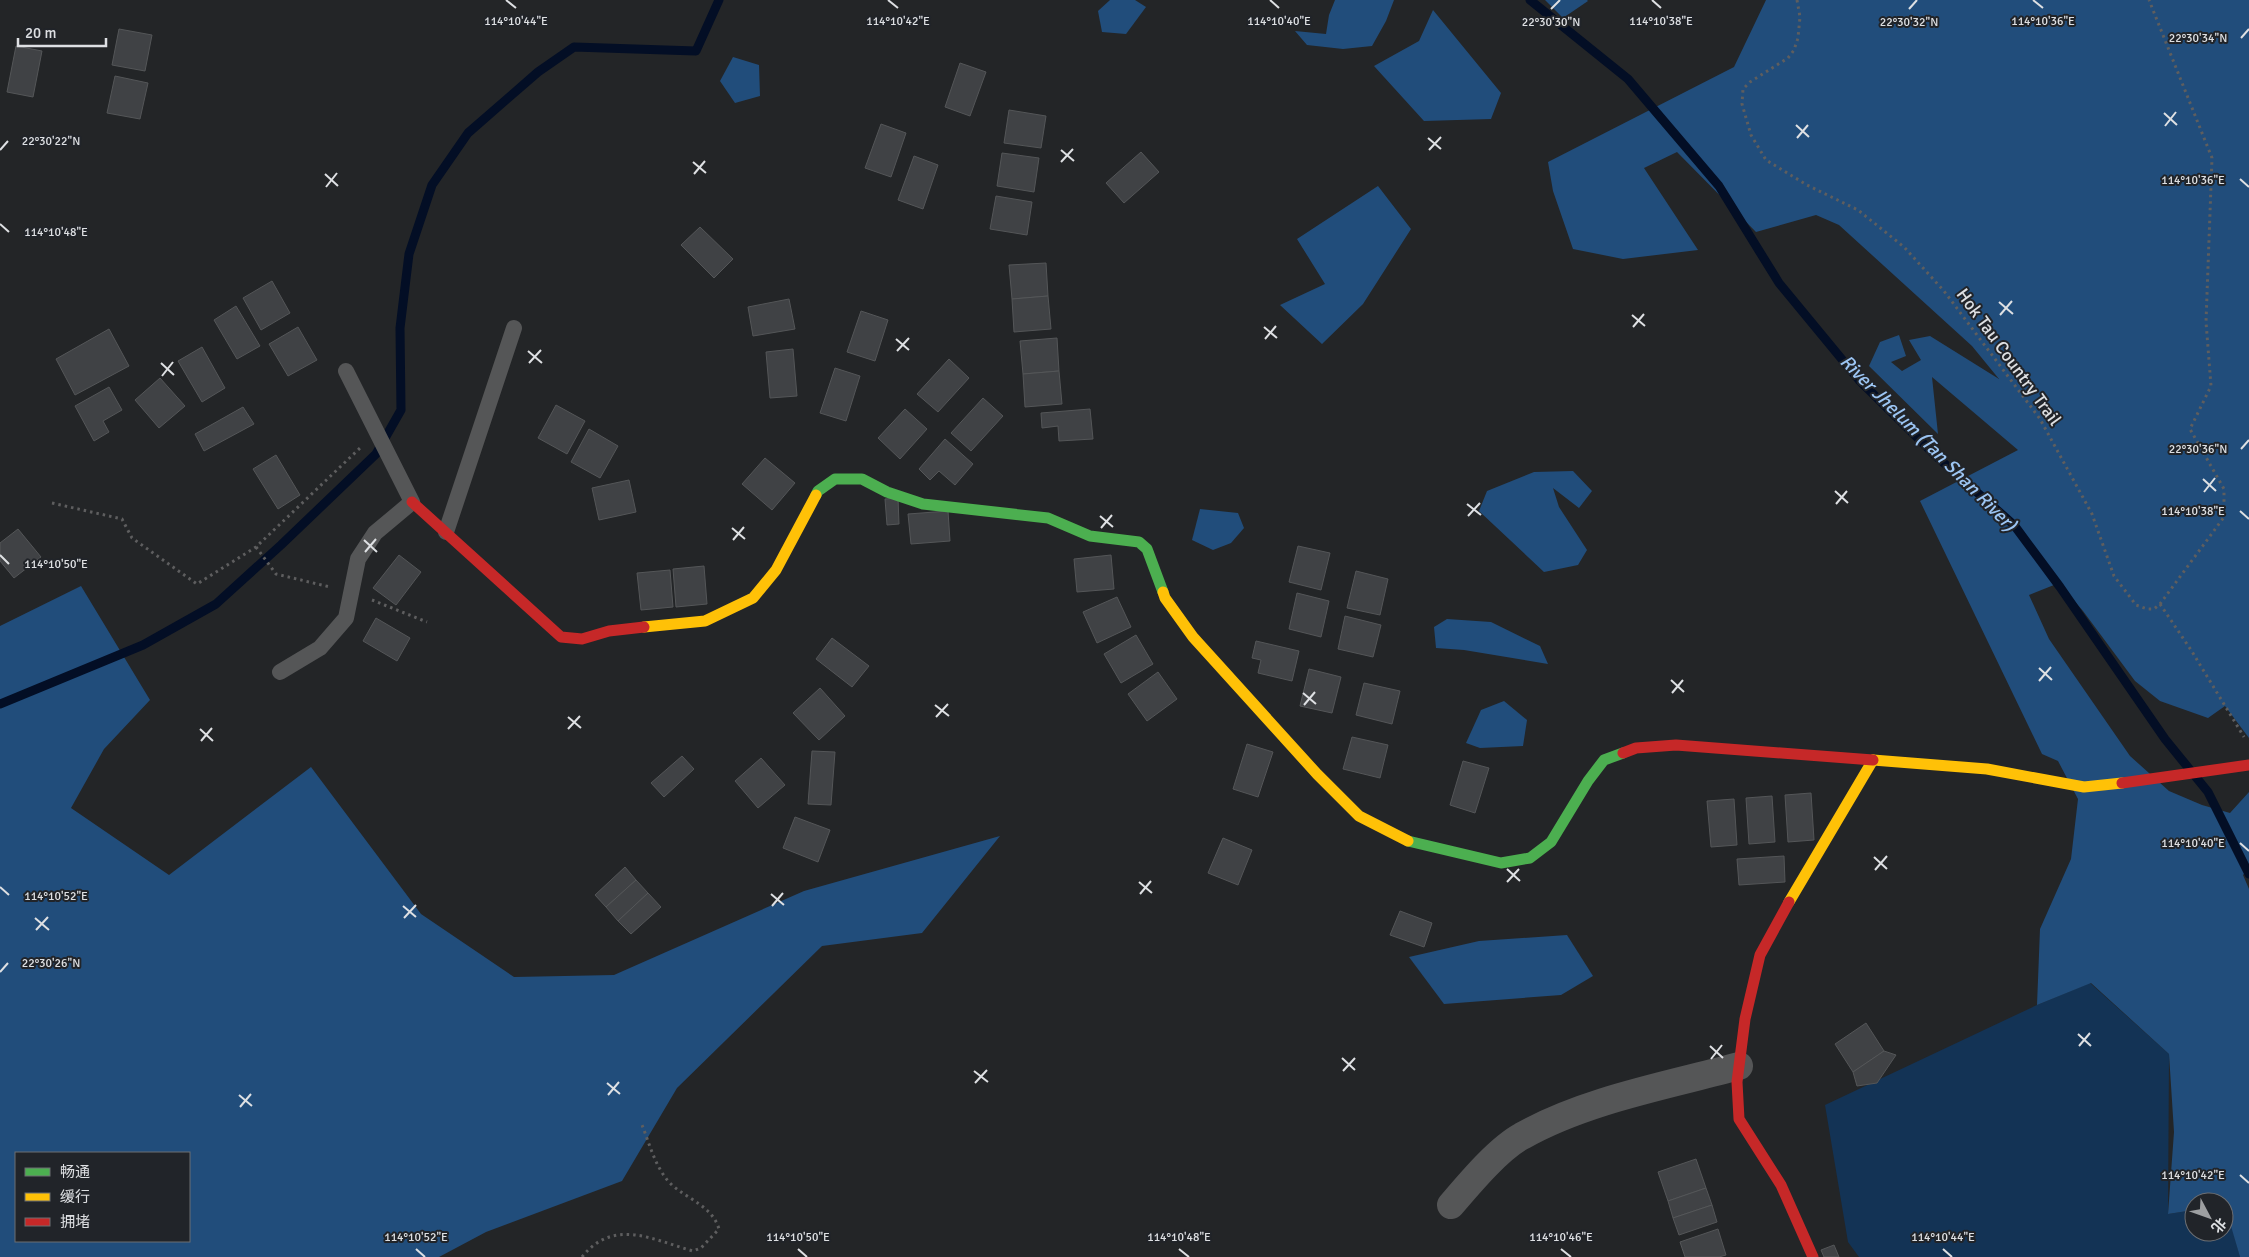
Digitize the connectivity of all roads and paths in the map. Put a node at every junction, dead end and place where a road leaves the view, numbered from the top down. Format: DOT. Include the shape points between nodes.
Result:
graph roads {
  1 [pos="1797,0"];
  2 [pos="2149,0"];
  3 [pos="514,328"];
  4 [pos="346,371"];
  5 [pos="377,432"];
  6 [pos="412,502"];
  7 [pos="52,503"];
  8 [pos="446,532"];
  9 [pos="256,547"];
  10 [pos="276,574"];
  11 [pos="2160,604"];
  12 [pos="280,672"];
  13 [pos="2244,738"];
  14 [pos="1873,760"];
  15 [pos="2249,765"];
  16 [pos="1739,1066"];
  17 [pos="642,1125"];
  18 [pos="1451,1205"];
  19 [pos="582,1257"];
  20 [pos="1813,1257"];
  1 -- 11 [label="path, Hok Tau Country Trail" via="1800,17 1794,50 1788,58 1744,89 1742,104 1751,135 1766,160 1806,185 1858,210 1904,248 1944,291 2040,419 2092,514 2114,576 2136,605 2154,609"];
  2 -- 11 [label="path" via="2212,158 2206,322 2211,386 2190,429 2224,489 2224,517"];
  3 -- 8 [label="lane"];
  4 -- 5 [label="lane"];
  5 -- 6 [label="lane"];
  5 -- 9 [label="path"];
  6 -- 8 [label="street"];
  6 -- 12 [label="lane" via="375,533 358,559 346,618 320,648"];
  7 -- 9 [label="path" via="122,519 132,538 197,584"];
  8 -- 14 [label="street" via="561,637 582,639 609,631 704,621 752,598 776,570 818,491 834,480 862,479 887,492 923,504 1048,518 1090,536 1138,542 1147,550 1165,598 1192,637 1359,816 1406,840 1501,863 1530,858 1551,842 1604,760 1636,748 1676,745"];
  9 -- 10 [label="path"];
  11 -- 13 [label="path"];
  14 -- 15 [label="street" via="1986,769 2084,787"];
  14 -- 16 [label="street" via="1760,956 1745,1019"];
  16 -- 18 [label="street" via="1591,1106 1521,1136 1484,1168"];
  16 -- 20 [label="street" via="1739,1119 1780,1185"];
  17 -- 19 [label="path" via="656,1162 671,1184 716,1219 719,1230 693,1252 636,1234 616,1234 597,1242"];
}
